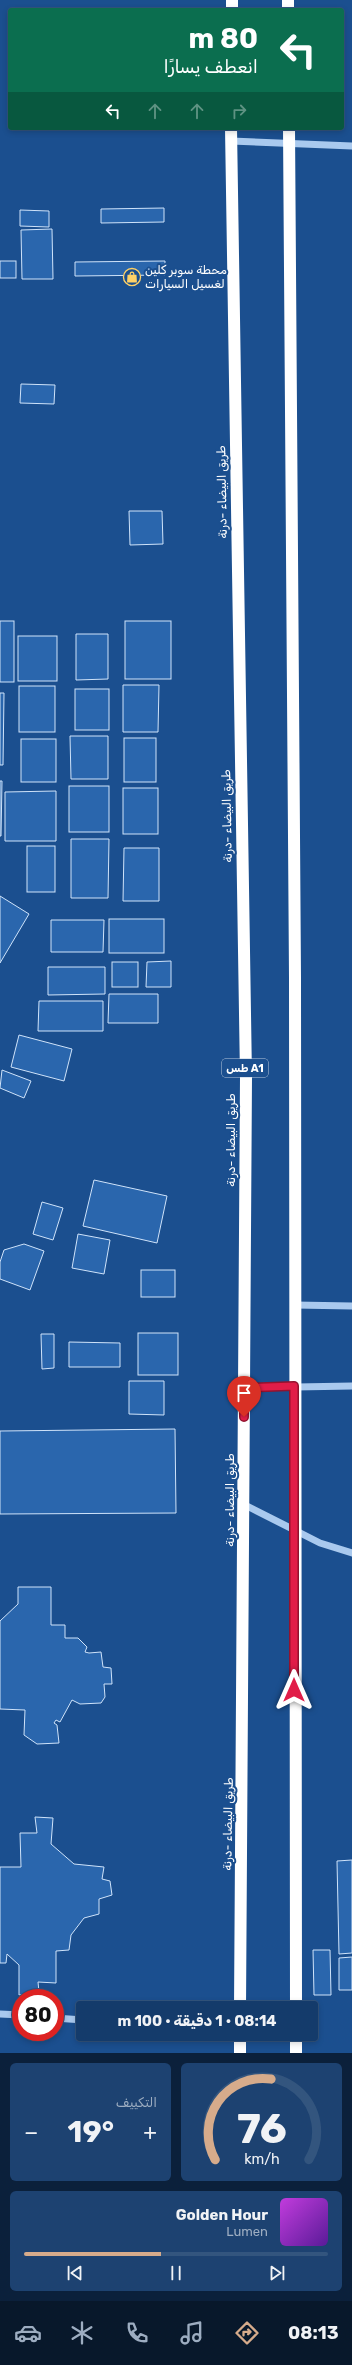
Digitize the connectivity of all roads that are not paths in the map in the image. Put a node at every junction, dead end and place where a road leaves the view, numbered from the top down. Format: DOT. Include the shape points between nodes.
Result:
graph roads {
  1 [pos="231,130"];
  2 [pos="289,130"];
  3 [pos="231,140"];
  4 [pos="289,144"];
  5 [pos="352,146"];
  6 [pos="295,1305"];
  7 [pos="352,1306"];
  8 [pos="294,1386"];
  9 [pos="352,1386"];
  10 [pos="244,1388"];
  11 [pos="245,1506"];
  12 [pos="294,1531"];
  13 [pos="352,1553"];
  14 [pos="240,2001"];
  15 [pos="296,2001"];
  16 [pos="0,2014"];
  17 [pos="12,2015"];
  18 [pos="64,2019"];
  19 [pos="76,2020"];
  20 [pos="240,2041"];
  21 [pos="296,2041"];
  22 [pos="240,2053"];
  23 [pos="296,2053"];
  1 -- 3 [label="highway, طريق البيضاء -درنة / طس A1"];
  2 -- 4 [label="highway"];
  3 -- 4 [label="street"];
  3 -- 10 [label="highway, طريق البيضاء -درنة / طس A1" via="246,1077"];
  4 -- 5 [label="street"];
  4 -- 6 [label="highway"];
  6 -- 7 [label="street"];
  6 -- 8 [label="highway"];
  8 -- 9 [label="street"];
  8 -- 10 [label="street"];
  8 -- 12 [label="highway"];
  10 -- 11 [label="highway, طريق البيضاء -درنة / طس A1"];
  11 -- 12 [label="street"];
  11 -- 14 [label="highway, طريق البيضاء -درنة / طس A1"];
  12 -- 13 [label="street"];
  12 -- 15 [label="highway"];
  16 -- 17 [label="street"];
  18 -- 19 [label="street"];
  20 -- 22 [label="highway"];
  21 -- 23 [label="highway"];
}
